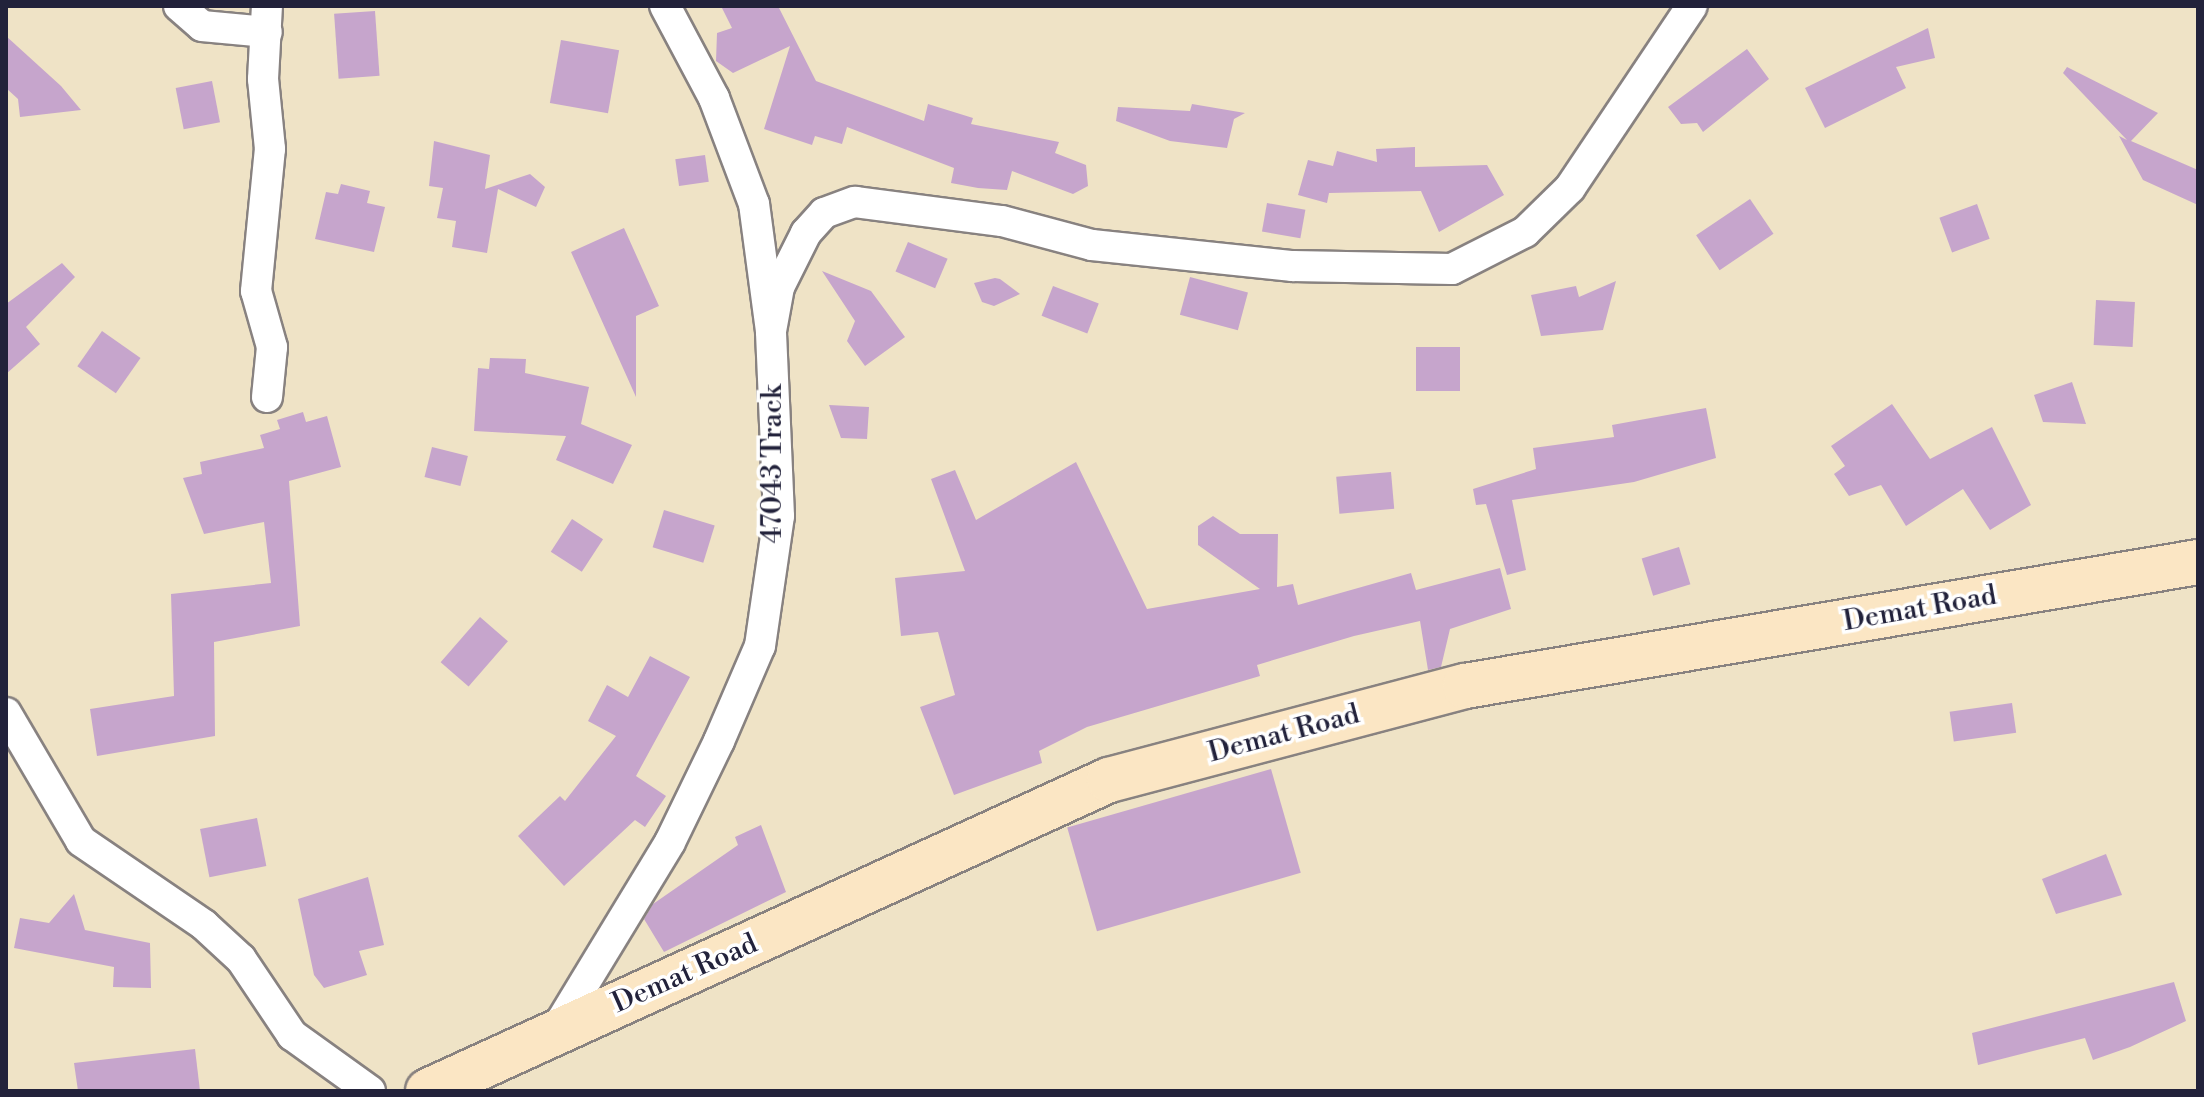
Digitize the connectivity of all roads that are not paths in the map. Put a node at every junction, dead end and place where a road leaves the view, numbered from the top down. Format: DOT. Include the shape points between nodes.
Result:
graph roads {
  1 [pos="179,6"];
  2 [pos="665,6"];
  3 [pos="1692,6"];
  4 [pos="267,19"];
  5 [pos="771,331"];
  6 [pos="267,397"];
  7 [pos="2198,562"];
  8 [pos="6,713"];
  9 [pos="554,1033"];
  10 [pos="370,1091"];
  11 [pos="428,1091"];
  1 -- 4 [label="street" via="202,26"];
  2 -- 5 [label="street, 47043 Track" via="714,98 754,204"];
  3 -- 5 [label="street" via="1570,188 1525,232 1452,269 1293,266 1092,245 1002,221 855,202 824,213 806,233 779,287"];
  4 -- 6 [label="street" via="263,79 270,149 256,291 272,347"];
  5 -- 9 [label="street, 47043 Track" via="779,516 760,646 670,842"];
  7 -- 9 [label="street, Demat Road" via="1465,686 1109,780"];
  8 -- 10 [label="street" via="81,841 204,925 241,959 292,1035"];
  9 -- 11 [label="street, Demat Road"];
}
